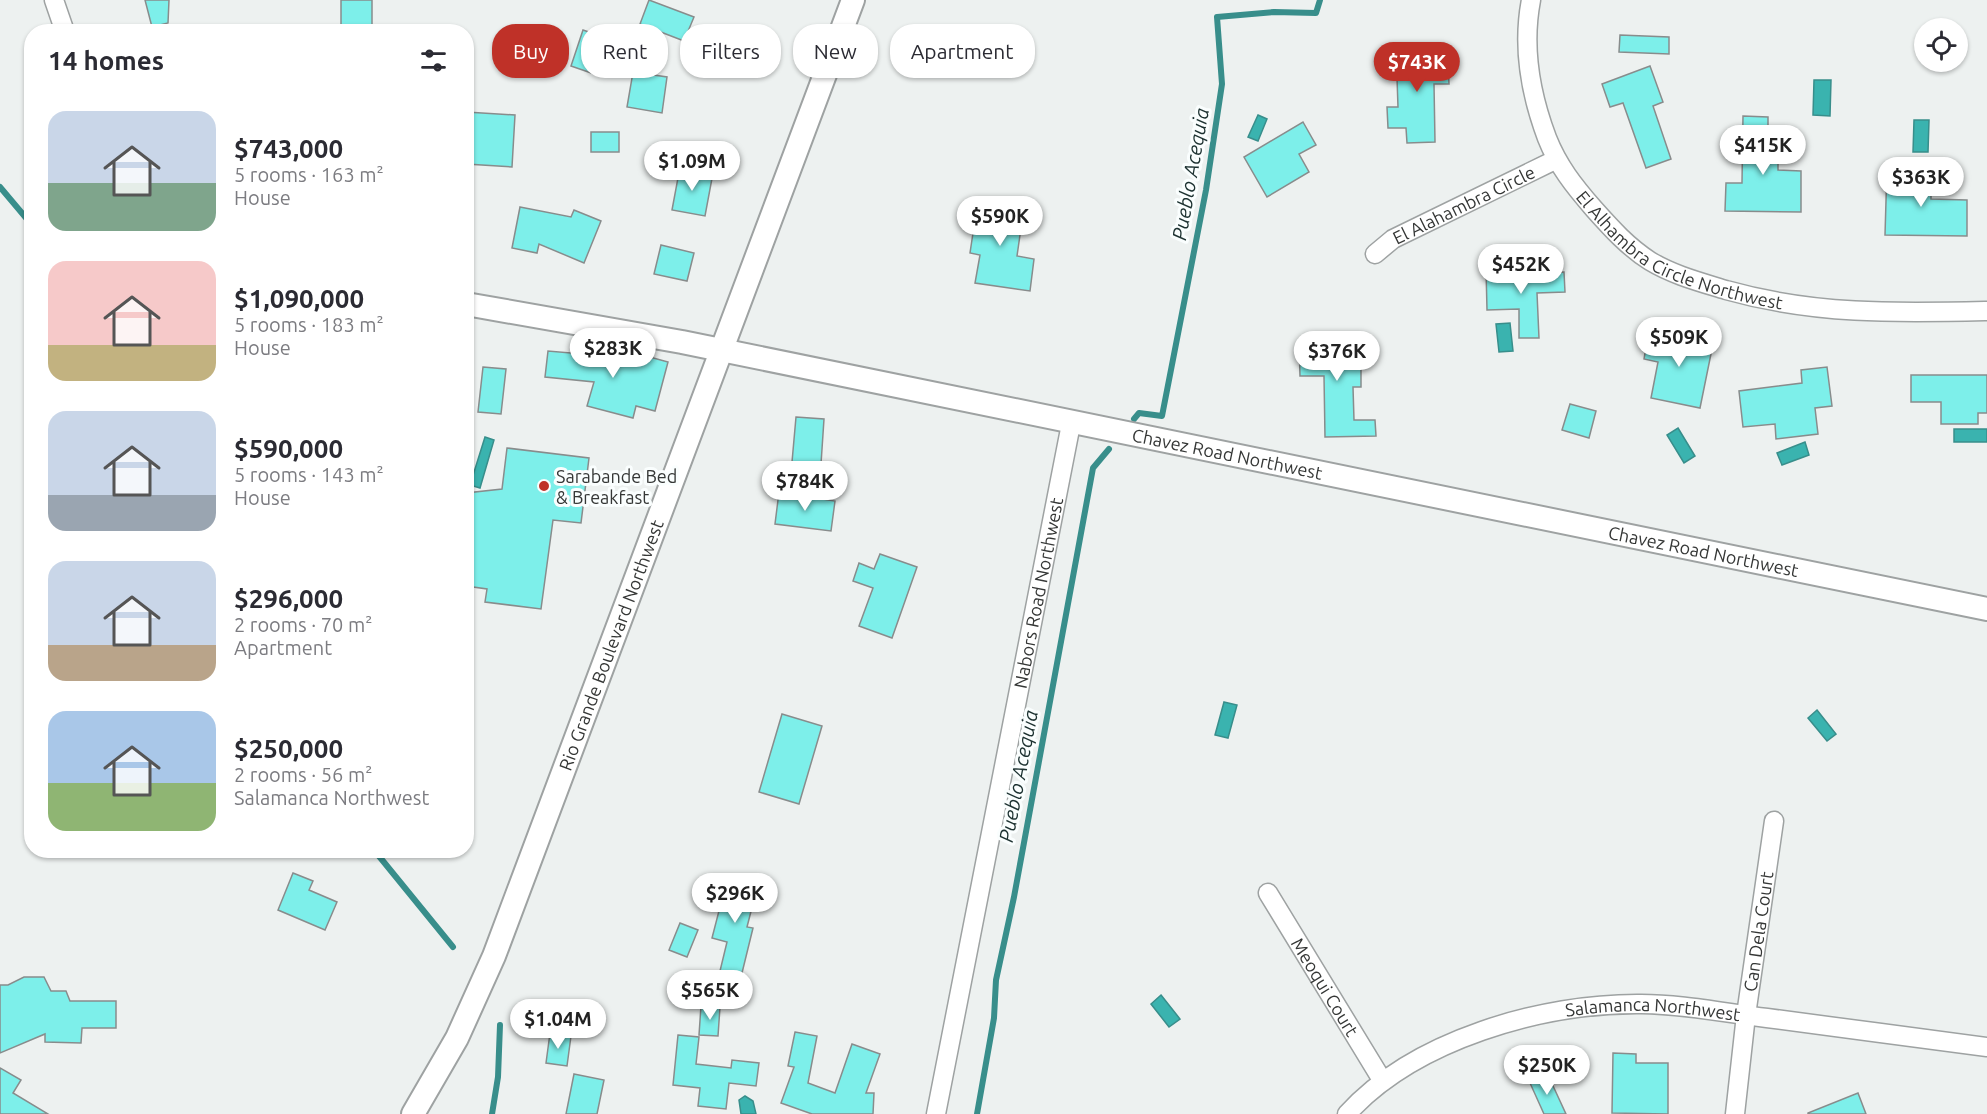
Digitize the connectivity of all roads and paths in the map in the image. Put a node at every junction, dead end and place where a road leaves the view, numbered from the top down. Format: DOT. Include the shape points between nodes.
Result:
graph roads {
  1 [pos="54,0"];
  2 [pos="853,0"];
  3 [pos="1531,0"];
  4 [pos="62,24"];
  5 [pos="1555,160"];
  6 [pos="1375,254"];
  7 [pos="474,305"];
  8 [pos="1987,310"];
  9 [pos="721,350"];
  10 [pos="1071,424"];
  11 [pos="1987,609"];
  12 [pos="1774,821"];
  13 [pos="1268,893"];
  14 [pos="1746,1015"];
  15 [pos="1987,1047"];
  16 [pos="1382,1080"];
  17 [pos="413,1114"];
  18 [pos="936,1114"];
  19 [pos="1347,1114"];
  20 [pos="1735,1114"];
  1 -- 4 [label="street"];
  2 -- 9 [label="street, Rio Grande Boulevard Northwest"];
  3 -- 5 [label="street, El Alhambra Circle Northwest" via="1526,28 1529,74 1540,121"];
  5 -- 6 [label="street, El Alahambra Circle" via="1394,239"];
  5 -- 8 [label="street, El Alhambra Circle Northwest" via="1621,239 1650,261 1689,279 1807,308 1871,313"];
  7 -- 9 [label="street, Chavez Road Northwest"];
  9 -- 10 [label="street, Chavez Road Northwest"];
  9 -- 17 [label="street, Rio Grande Boulevard Northwest" via="494,956 457,1038"];
  10 -- 11 [label="street, Chavez Road Northwest"];
  10 -- 18 [label="street, Nabors Road Northwest"];
  12 -- 14 [label="street, Can Dela Court"];
  13 -- 16 [label="street, Meoqui Court"];
  14 -- 15 [label="street, Salamanca Northwest"];
  14 -- 16 [label="street, Salamanca Northwest" via="1641,1004 1579,1008 1514,1021 1453,1042"];
  14 -- 20 [label="street, Can Dela Court"];
  16 -- 19 [label="street, Salamanca Northwest"];
}
